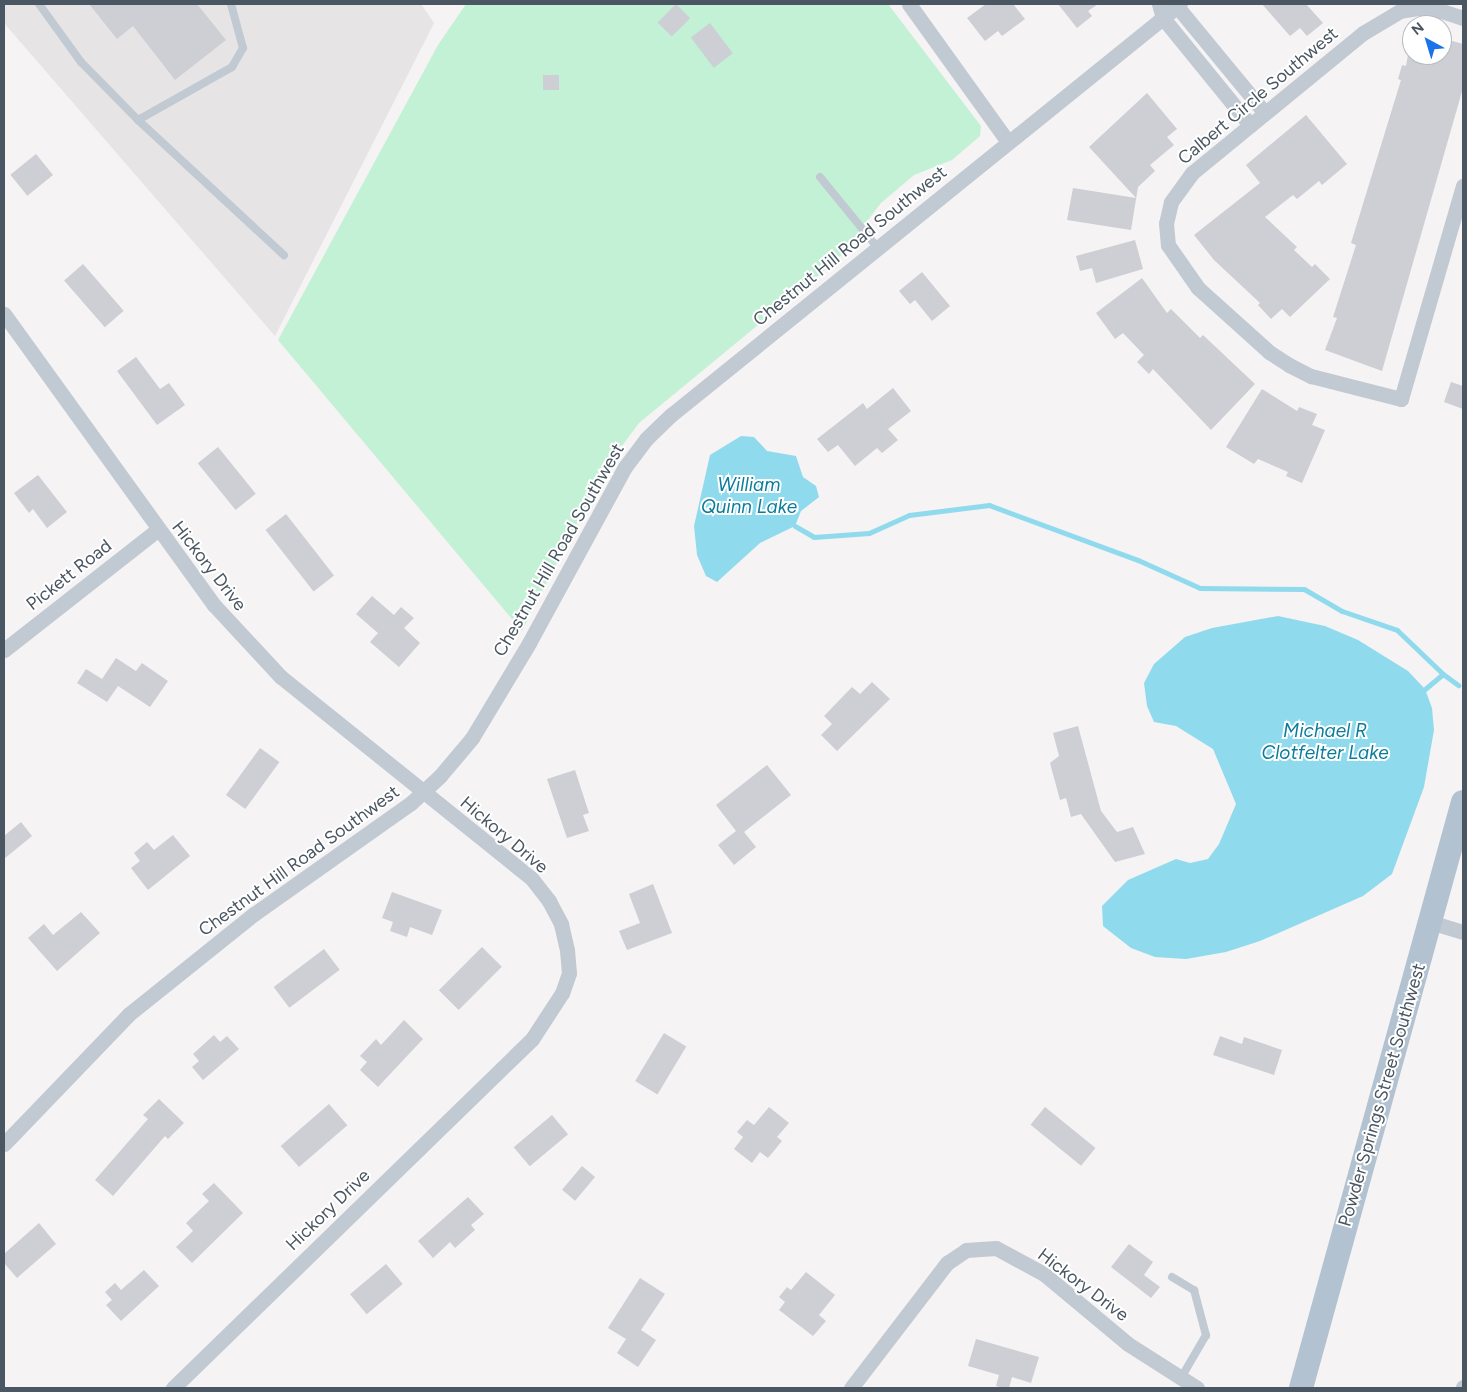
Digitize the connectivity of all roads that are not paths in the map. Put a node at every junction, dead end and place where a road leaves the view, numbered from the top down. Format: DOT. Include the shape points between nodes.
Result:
graph roads {
  1 [pos="39,4"];
  2 [pos="231,4"];
  3 [pos="909,4"];
  4 [pos="1177,4"];
  5 [pos="1161,11"];
  6 [pos="1463,18"];
  7 [pos="1216,53"];
  8 [pos="1201,64"];
  9 [pos="1265,113"];
  10 [pos="138,120"];
  11 [pos="1250,125"];
  12 [pos="1008,142"];
  13 [pos="820,176"];
  14 [pos="1463,186"];
  15 [pos="878,248"];
  16 [pos="284,255"];
  17 [pos="4,314"];
  18 [pos="157,530"];
  19 [pos="4,650"];
  20 [pos="423,792"];
  21 [pos="1463,802"];
  22 [pos="1430,922"];
  23 [pos="1463,932"];
  24 [pos="4,1144"];
  25 [pos="1172,1277"];
  26 [pos="1181,1378"];
  27 [pos="173,1388"];
  28 [pos="850,1388"];
  29 [pos="1197,1388"];
  30 [pos="1301,1388"];
  1 -- 10 [label="lane" via="81,62"];
  2 -- 10 [label="lane" via="243,48 232,67"];
  3 -- 12 [label="street"];
  4 -- 5 [label="street, Chestnut Hill Road Southwest"];
  4 -- 7 [label="street"];
  5 -- 8 [label="street"];
  5 -- 12 [label="street, Chestnut Hill Road Southwest"];
  6 -- 9 [label="street, Calbert Circle Southwest" via="1418,8 1400,11 1379,21"];
  7 -- 8 [label="street"];
  7 -- 9 [label="street"];
  8 -- 11 [label="street"];
  9 -- 11 [label="street, Calbert Circle Southwest"];
  10 -- 16 [label="lane"];
  11 -- 14 [label="street, Calbert Circle Southwest" via="1192,173 1172,202 1166,223 1168,245 1198,288 1269,352 1311,376 1401,399"];
  12 -- 15 [label="street, Chestnut Hill Road Southwest"];
  13 -- 15 [label="lane"];
  15 -- 20 [label="street, Chestnut Hill Road Southwest" via="671,414 646,439 625,467 554,602 472,738"];
  17 -- 18 [label="street, Hickory Drive"];
  18 -- 19 [label="street, Pickett Road"];
  18 -- 20 [label="street, Hickory Drive" via="214,605 274,670"];
  20 -- 24 [label="street, Chestnut Hill Road Southwest" via="254,914 129,1014"];
  20 -- 27 [label="street, Hickory Drive" via="532,879 549,901 561,924 566,950 568,973 562,993 532,1039"];
  21 -- 22 [label="main road, Powder Springs Street Southwest"];
  22 -- 23 [label="street"];
  22 -- 30 [label="main road, Powder Springs Street Southwest"];
  25 -- 26 [label="lane" via="1194,1290 1206,1335"];
  26 -- 28 [label="street, Hickory Drive" via="1128,1344 1044,1274 996,1248 966,1250 947,1263"];
  26 -- 29 [label="street, Hickory Drive"];
}
